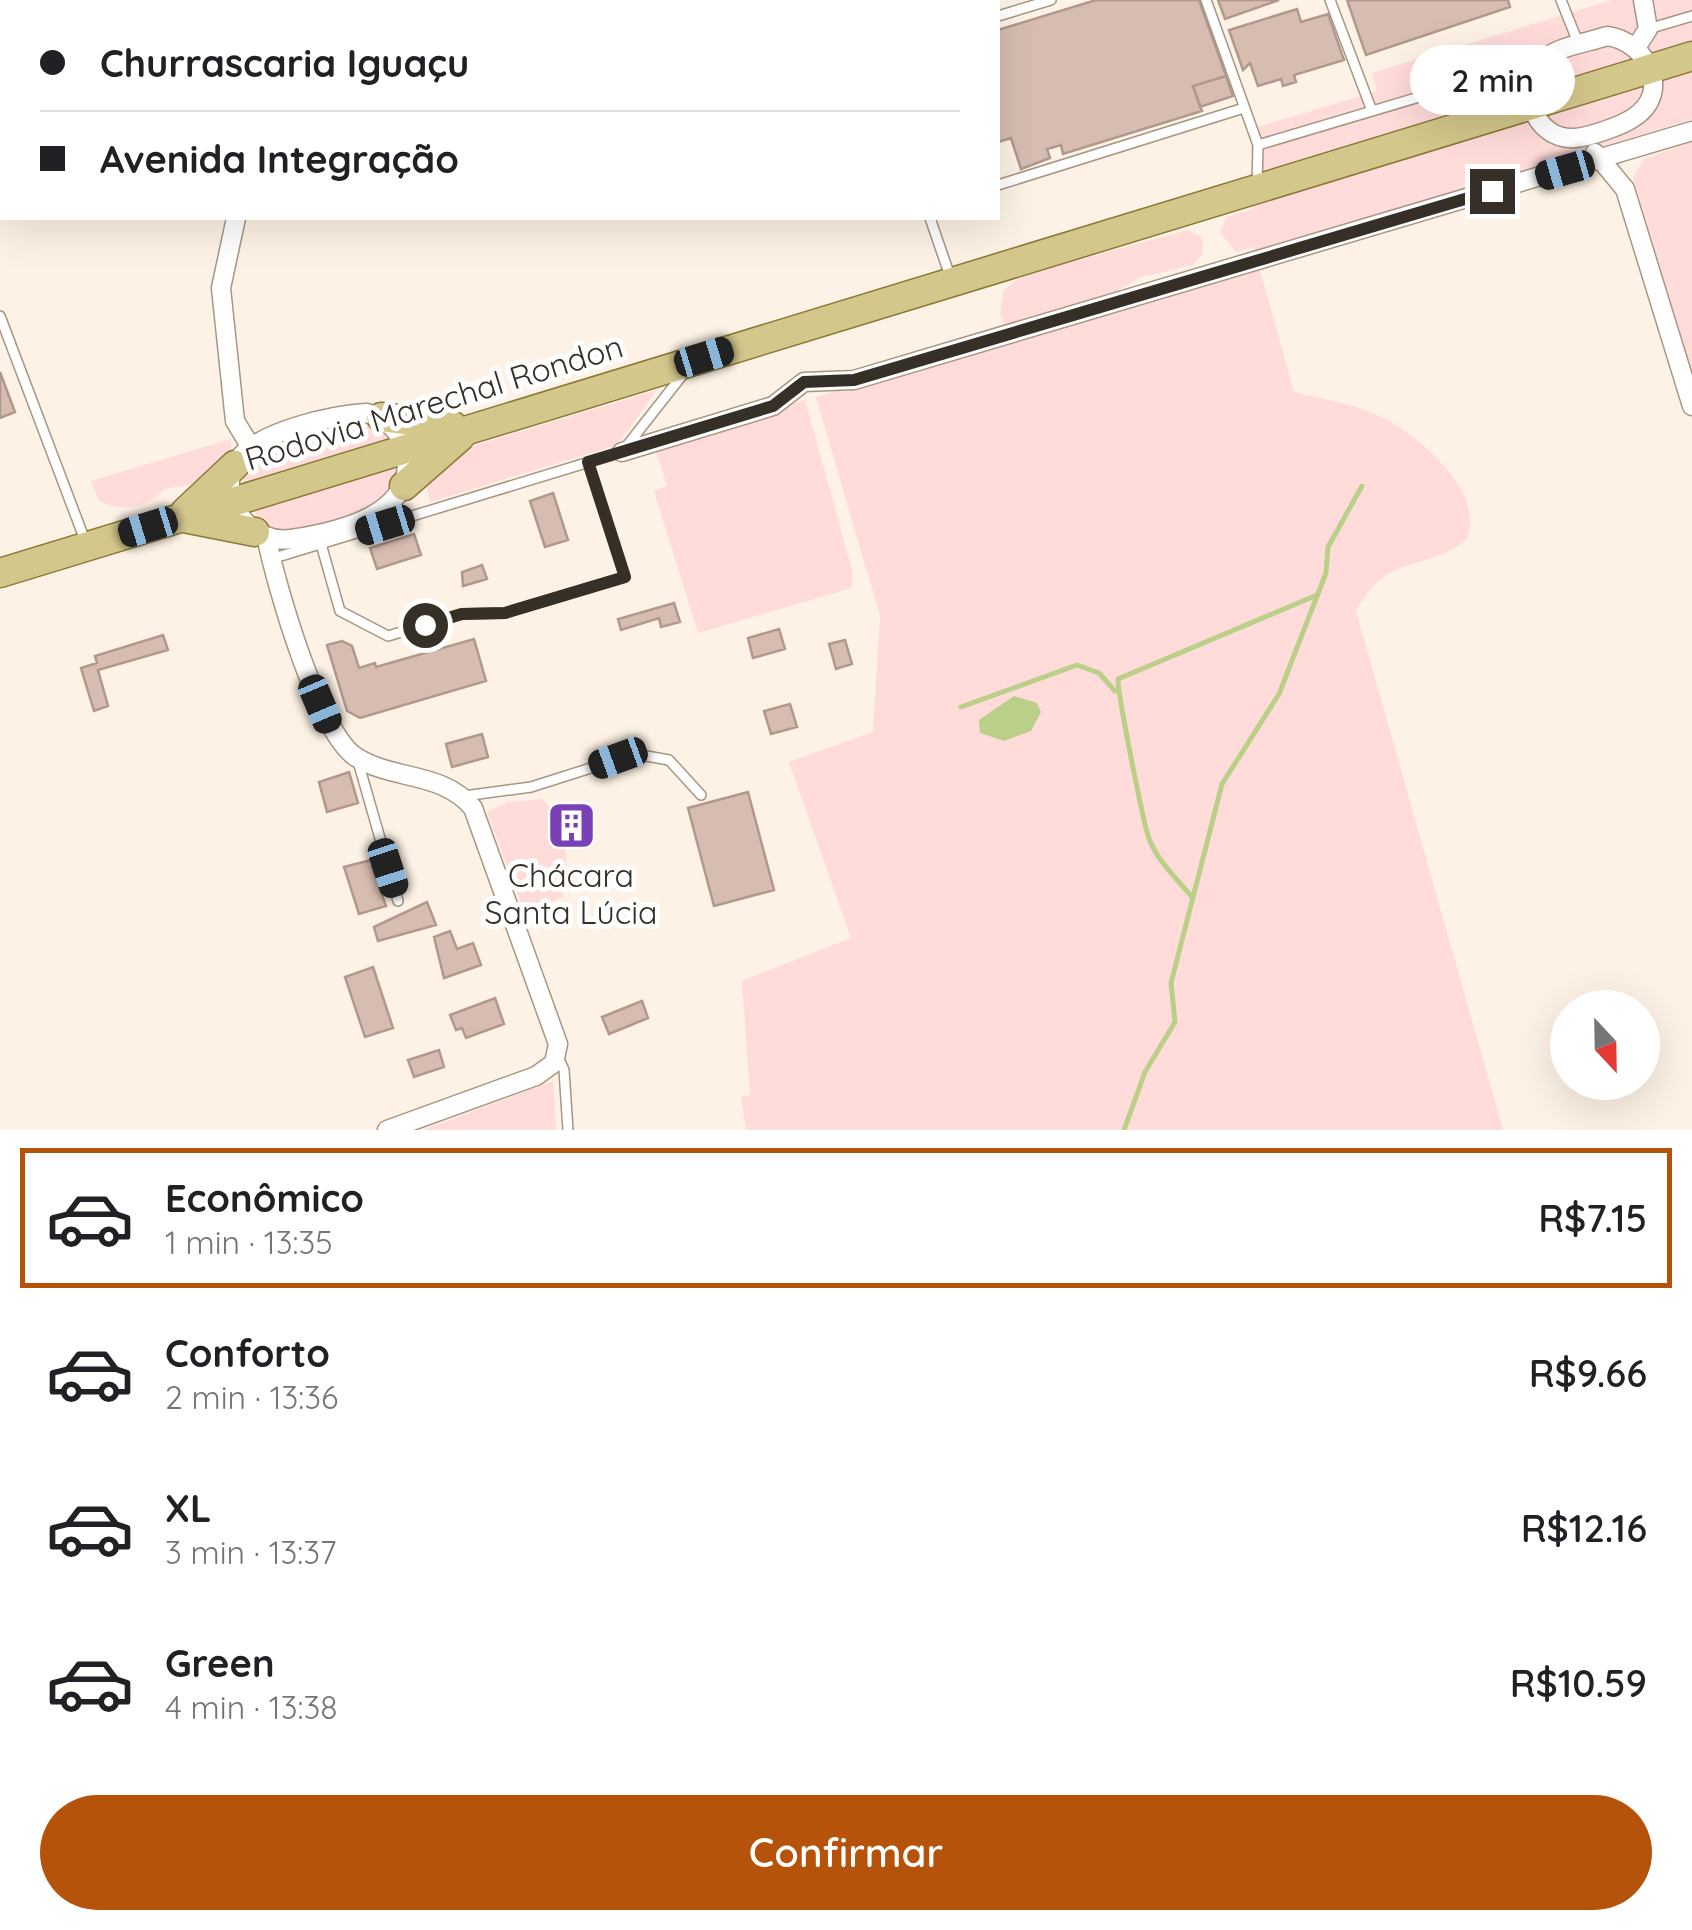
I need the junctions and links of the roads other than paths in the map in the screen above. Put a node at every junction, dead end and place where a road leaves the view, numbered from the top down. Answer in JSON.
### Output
{"nodes":[{"id":1,"x":1051,"y":0,"type":"edge"},
{"id":2,"x":1206,"y":0,"type":"edge"},
{"id":3,"x":1330,"y":0,"type":"edge"},
{"id":4,"x":1561,"y":0,"type":"edge"},
{"id":5,"x":1642,"y":0,"type":"edge"},
{"id":6,"x":1000,"y":15,"type":"edge"},
{"id":7,"x":1692,"y":16,"type":"edge"},
{"id":8,"x":1648,"y":29,"type":"junction"},
{"id":9,"x":1579,"y":45,"type":"junction"},
{"id":10,"x":1692,"y":56,"type":"edge"},
{"id":11,"x":1644,"y":57,"type":"junction"},
{"id":12,"x":1542,"y":60,"type":"junction"},
{"id":13,"x":1530,"y":105,"type":"junction"},
{"id":14,"x":1244,"y":108,"type":"junction"},
{"id":15,"x":1372,"y":111,"type":"junction"},
{"id":16,"x":1632,"y":119,"type":"junction"},
{"id":17,"x":1692,"y":131,"type":"edge"},
{"id":18,"x":1573,"y":138,"type":"junction"},
{"id":19,"x":1258,"y":146,"type":"junction"},
{"id":20,"x":1626,"y":152,"type":"junction"},
{"id":21,"x":1602,"y":159,"type":"junction"},
{"id":22,"x":1000,"y":184,"type":"edge"},
{"id":23,"x":1624,"y":188,"type":"junction"},
{"id":24,"x":1257,"y":189,"type":"junction"},
{"id":25,"x":236,"y":220,"type":"edge"},
{"id":26,"x":931,"y":220,"type":"edge"},
{"id":27,"x":952,"y":282,"type":"junction"},
{"id":28,"x":0,"y":316,"type":"edge"},
{"id":29,"x":704,"y":357,"type":"junction"},
{"id":30,"x":1692,"y":406,"type":"edge"},
{"id":31,"x":381,"y":417,"type":"junction"},
{"id":32,"x":474,"y":427,"type":"junction"},
{"id":33,"x":405,"y":448,"type":"junction"},
{"id":34,"x":622,"y":452,"type":"junction"},
{"id":35,"x":243,"y":457,"type":"junction"},
{"id":36,"x":588,"y":462,"type":"junction"},
{"id":37,"x":408,"y":499,"type":"junction"},
{"id":38,"x":234,"y":501,"type":"junction"},
{"id":39,"x":178,"y":518,"type":"junction"},
{"id":40,"x":264,"y":544,"type":"junction"},
{"id":41,"x":320,"y":544,"type":"junction"},
{"id":42,"x":87,"y":546,"type":"junction"},
{"id":43,"x":0,"y":572,"type":"edge"},
{"id":44,"x":357,"y":758,"type":"junction"},
{"id":45,"x":701,"y":795,"type":"dead end"},
{"id":46,"x":464,"y":796,"type":"junction"},
{"id":47,"x":398,"y":901,"type":"dead end"},
{"id":48,"x":558,"y":1056,"type":"junction"},
{"id":49,"x":387,"y":1130,"type":"edge"},
{"id":50,"x":568,"y":1130,"type":"edge"}],
"edges":[{"from":1,"to":6,"type":"lane"},
{"from":2,"to":14,"type":"lane"},
{"from":3,"to":15,"type":"lane"},
{"from":4,"to":9,"type":"lane"},
{"from":5,"to":8,"type":"street"},
{"from":7,"to":8,"type":"lane"},
{"from":8,"to":11,"type":"street"},
{"from":9,"to":11,"type":"street"},
{"from":9,"to":12,"type":"street"},
{"from":10,"to":11,"type":"main road","name":"Rodovia Marechal Rondon"},
{"from":11,"to":13,"type":"main road","name":"Rodovia Marechal Rondon"},
{"from":11,"to":16,"type":"street"},
{"from":12,"to":13,"type":"street"},
{"from":12,"to":15,"type":"lane"},
{"from":13,"to":18,"type":"street"},
{"from":13,"to":24,"type":"main road","name":"Rodovia Marechal Rondon"},
{"from":14,"to":19,"type":"lane"},
{"from":14,"to":22,"type":"lane"},
{"from":15,"to":19,"type":"lane"},
{"from":16,"to":18,"type":"street"},
{"from":16,"to":20,"type":"street"},
{"from":17,"to":20,"type":"street"},
{"from":18,"to":21,"type":"street"},
{"from":19,"to":24,"type":"lane"},
{"from":20,"to":21,"type":"street"},
{"from":20,"to":23,"type":"street"},
{"from":21,"to":23,"type":"street"},
{"from":21,"to":34,"type":"street"},
{"from":23,"to":30,"type":"street"},
{"from":24,"to":27,"type":"main road","name":"Rodovia Marechal Rondon"},
{"from":25,"to":35,"type":"street"},
{"from":26,"to":27,"type":"lane"},
{"from":27,"to":29,"type":"main road","name":"Rodovia Marechal Rondon"},
{"from":28,"to":42,"type":"lane"},
{"from":29,"to":32,"type":"main road","name":"Rodovia Marechal Rondon"},
{"from":29,"to":34,"type":"lane"},
{"from":31,"to":32,"type":"main road"},
{"from":31,"to":33,"type":"street"},
{"from":31,"to":35,"type":"street"},
{"from":32,"to":33,"type":"main road","name":"Rodovia Marechal Rondon"},
{"from":32,"to":37,"type":"main road"},
{"from":33,"to":37,"type":"street"},
{"from":33,"to":38,"type":"main road","name":"Rodovia Marechal Rondon"},
{"from":34,"to":36,"type":"lane"},
{"from":35,"to":38,"type":"street"},
{"from":35,"to":39,"type":"main road"},
{"from":36,"to":37,"type":"lane"},
{"from":36,"to":41,"type":"lane"},
{"from":37,"to":40,"type":"street"},
{"from":37,"to":41,"type":"lane"},
{"from":38,"to":39,"type":"main road","name":"Rodovia Marechal Rondon"},
{"from":38,"to":40,"type":"street"},
{"from":39,"to":40,"type":"main road"},
{"from":39,"to":42,"type":"main road","name":"Rodovia Marechal Rondon"},
{"from":40,"to":41,"type":"lane"},
{"from":40,"to":44,"type":"street"},
{"from":42,"to":43,"type":"main road","name":"Rodovia Marechal Rondon"},
{"from":44,"to":46,"type":"street"},
{"from":44,"to":47,"type":"lane"},
{"from":45,"to":46,"type":"lane"},
{"from":46,"to":48,"type":"street"},
{"from":48,"to":49,"type":"street"},
{"from":48,"to":50,"type":"lane"}]}
